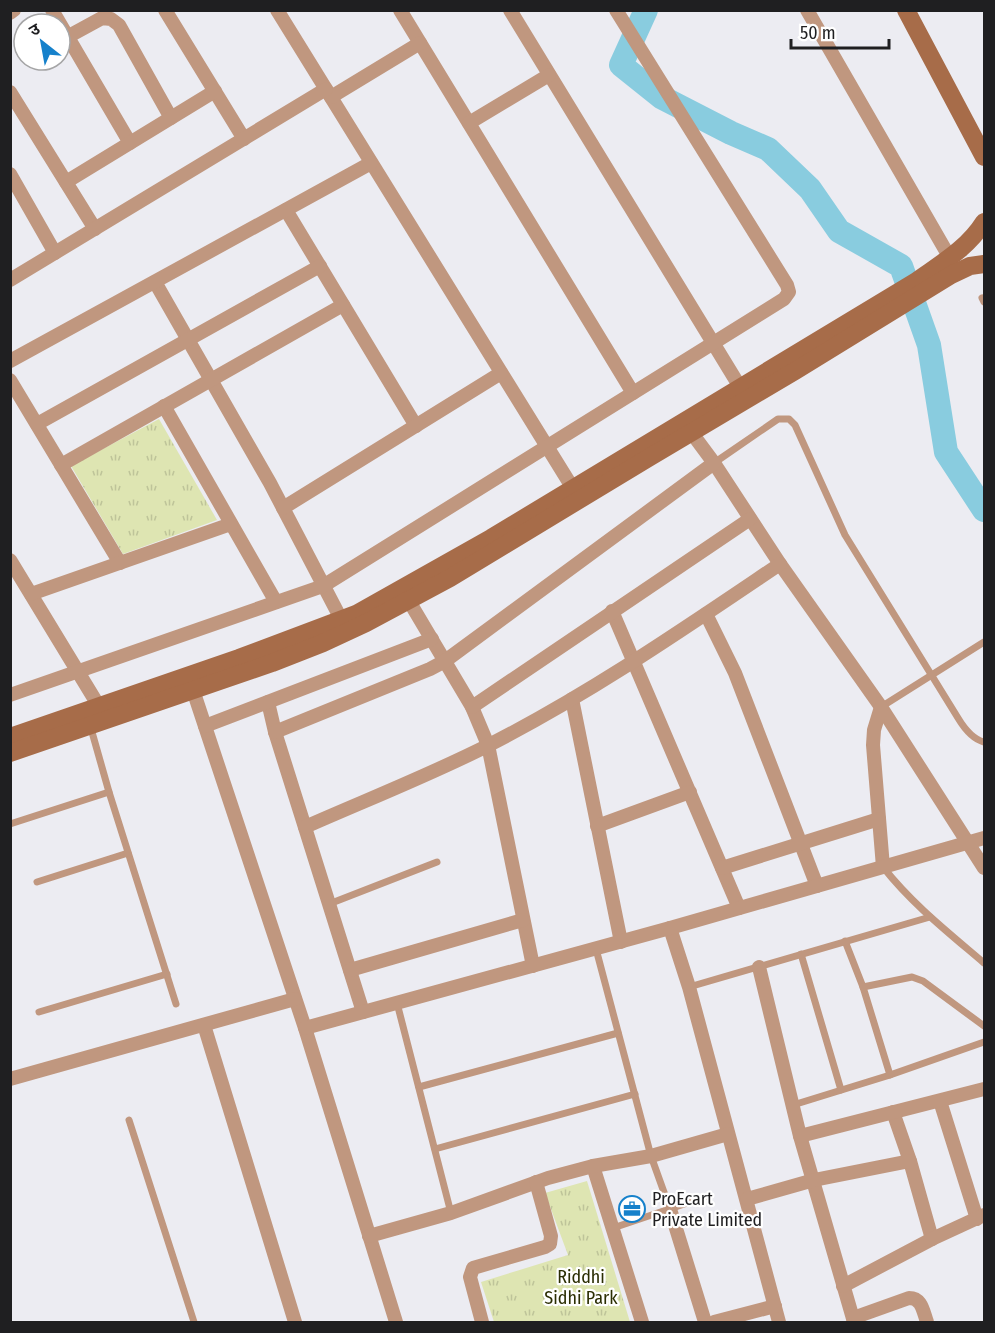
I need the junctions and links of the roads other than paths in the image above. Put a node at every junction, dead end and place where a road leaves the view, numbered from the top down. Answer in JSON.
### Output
{"nodes":[{"id":1,"x":165,"y":10,"type":"edge"},
{"id":2,"x":277,"y":10,"type":"edge"},
{"id":3,"x":400,"y":10,"type":"edge"},
{"id":4,"x":510,"y":10,"type":"edge"},
{"id":5,"x":616,"y":10,"type":"edge"},
{"id":6,"x":807,"y":10,"type":"edge"},
{"id":7,"x":906,"y":10,"type":"edge"},
{"id":8,"x":72,"y":34,"type":"edge"},
{"id":9,"x":72,"y":41,"type":"edge"},
{"id":10,"x":420,"y":43,"type":"junction"},
{"id":11,"x":549,"y":75,"type":"junction"},
{"id":12,"x":949,"y":88,"type":"junction"},
{"id":13,"x":215,"y":91,"type":"junction"},
{"id":14,"x":10,"y":92,"type":"edge"},
{"id":15,"x":328,"y":93,"type":"junction"},
{"id":16,"x":171,"y":118,"type":"junction"},
{"id":17,"x":469,"y":123,"type":"junction"},
{"id":18,"x":984,"y":137,"type":"edge"},
{"id":19,"x":244,"y":139,"type":"junction"},
{"id":20,"x":130,"y":143,"type":"junction"},
{"id":21,"x":984,"y":156,"type":"edge"},
{"id":22,"x":371,"y":163,"type":"junction"},
{"id":23,"x":10,"y":174,"type":"edge"},
{"id":24,"x":66,"y":182,"type":"junction"},
{"id":25,"x":286,"y":210,"type":"junction"},
{"id":26,"x":984,"y":222,"type":"edge"},
{"id":27,"x":95,"y":229,"type":"junction"},
{"id":28,"x":55,"y":253,"type":"junction"},
{"id":29,"x":950,"y":258,"type":"junction"},
{"id":30,"x":984,"y":264,"type":"edge"},
{"id":31,"x":320,"y":266,"type":"junction"},
{"id":32,"x":11,"y":278,"type":"edge"},
{"id":33,"x":155,"y":282,"type":"junction"},
{"id":34,"x":919,"y":287,"type":"junction"},
{"id":35,"x":343,"y":305,"type":"junction"},
{"id":36,"x":188,"y":340,"type":"junction"},
{"id":37,"x":714,"y":343,"type":"junction"},
{"id":38,"x":10,"y":361,"type":"edge"},
{"id":39,"x":792,"y":364,"type":"junction"},
{"id":40,"x":501,"y":373,"type":"junction"},
{"id":41,"x":10,"y":380,"type":"edge"},
{"id":42,"x":211,"y":380,"type":"junction"},
{"id":43,"x":740,"y":387,"type":"junction"},
{"id":44,"x":633,"y":393,"type":"junction"},
{"id":45,"x":164,"y":406,"type":"junction"},
{"id":46,"x":37,"y":424,"type":"junction"},
{"id":47,"x":416,"y":426,"type":"junction"},
{"id":48,"x":691,"y":432,"type":"junction"},
{"id":49,"x":547,"y":446,"type":"junction"},
{"id":50,"x":714,"y":463,"type":"junction"},
{"id":51,"x":61,"y":465,"type":"junction"},
{"id":52,"x":576,"y":494,"type":"junction"},
{"id":53,"x":283,"y":508,"type":"junction"},
{"id":54,"x":750,"y":519,"type":"junction"},
{"id":55,"x":231,"y":524,"type":"junction"},
{"id":56,"x":10,"y":560,"type":"edge"},
{"id":57,"x":120,"y":563,"type":"junction"},
{"id":58,"x":780,"y":564,"type":"junction"},
{"id":59,"x":323,"y":586,"type":"junction"},
{"id":60,"x":31,"y":594,"type":"junction"},
{"id":61,"x":409,"y":601,"type":"junction"},
{"id":62,"x":276,"y":602,"type":"junction"},
{"id":63,"x":612,"y":611,"type":"junction"},
{"id":64,"x":706,"y":614,"type":"junction"},
{"id":65,"x":341,"y":620,"type":"junction"},
{"id":66,"x":432,"y":639,"type":"junction"},
{"id":67,"x":984,"y":642,"type":"edge"},
{"id":68,"x":445,"y":661,"type":"junction"},
{"id":69,"x":635,"y":661,"type":"junction"},
{"id":70,"x":374,"y":663,"type":"junction"},
{"id":71,"x":78,"y":671,"type":"junction"},
{"id":72,"x":930,"y":675,"type":"junction"},
{"id":73,"x":384,"y":688,"type":"junction"},
{"id":74,"x":193,"y":690,"type":"junction"},
{"id":75,"x":10,"y":695,"type":"edge"},
{"id":76,"x":572,"y":699,"type":"junction"},
{"id":77,"x":268,"y":702,"type":"junction"},
{"id":78,"x":472,"y":707,"type":"junction"},
{"id":79,"x":881,"y":707,"type":"junction"},
{"id":80,"x":96,"y":716,"type":"junction"},
{"id":81,"x":205,"y":726,"type":"junction"},
{"id":82,"x":275,"y":732,"type":"junction"},
{"id":83,"x":10,"y":737,"type":"edge"},
{"id":84,"x":984,"y":742,"type":"edge"},
{"id":85,"x":488,"y":745,"type":"junction"},
{"id":86,"x":10,"y":753,"type":"edge"},
{"id":87,"x":109,"y":792,"type":"junction"},
{"id":88,"x":690,"y":792,"type":"junction"},
{"id":89,"x":879,"y":819,"type":"junction"},
{"id":90,"x":10,"y":824,"type":"edge"},
{"id":91,"x":597,"y":825,"type":"junction"},
{"id":92,"x":305,"y":826,"type":"junction"},
{"id":93,"x":984,"y":838,"type":"edge"},
{"id":94,"x":800,"y":843,"type":"junction"},
{"id":95,"x":969,"y":843,"type":"junction"},
{"id":96,"x":128,"y":853,"type":"junction"},
{"id":97,"x":437,"y":862,"type":"dead end"},
{"id":98,"x":883,"y":867,"type":"junction"},
{"id":99,"x":722,"y":868,"type":"junction"},
{"id":100,"x":984,"y":868,"type":"edge"},
{"id":101,"x":37,"y":882,"type":"dead end"},
{"id":102,"x":817,"y":886,"type":"junction"},
{"id":103,"x":329,"y":904,"type":"junction"},
{"id":104,"x":739,"y":908,"type":"junction"},
{"id":105,"x":930,"y":917,"type":"junction"},
{"id":106,"x":523,"y":920,"type":"junction"},
{"id":107,"x":670,"y":928,"type":"junction"},
{"id":108,"x":844,"y":941,"type":"junction"},
{"id":109,"x":621,"y":942,"type":"junction"},
{"id":110,"x":596,"y":949,"type":"junction"},
{"id":111,"x":801,"y":954,"type":"junction"},
{"id":112,"x":984,"y":963,"type":"edge"},
{"id":113,"x":533,"y":966,"type":"junction"},
{"id":114,"x":759,"y":967,"type":"junction"},
{"id":115,"x":350,"y":970,"type":"junction"},
{"id":116,"x":167,"y":974,"type":"junction"},
{"id":117,"x":689,"y":987,"type":"junction"},
{"id":118,"x":863,"y":987,"type":"junction"},
{"id":119,"x":295,"y":999,"type":"junction"},
{"id":120,"x":397,"y":1003,"type":"junction"},
{"id":121,"x":176,"y":1004,"type":"dead end"},
{"id":122,"x":39,"y":1012,"type":"dead end"},
{"id":123,"x":363,"y":1012,"type":"junction"},
{"id":124,"x":204,"y":1025,"type":"junction"},
{"id":125,"x":984,"y":1026,"type":"edge"},
{"id":126,"x":305,"y":1028,"type":"junction"},
{"id":127,"x":618,"y":1033,"type":"junction"},
{"id":128,"x":984,"y":1042,"type":"edge"},
{"id":129,"x":891,"y":1075,"type":"junction"},
{"id":130,"x":10,"y":1079,"type":"edge"},
{"id":131,"x":418,"y":1086,"type":"junction"},
{"id":132,"x":984,"y":1089,"type":"edge"},
{"id":133,"x":841,"y":1090,"type":"junction"},
{"id":134,"x":635,"y":1094,"type":"junction"},
{"id":135,"x":940,"y":1101,"type":"junction"},
{"id":136,"x":793,"y":1105,"type":"junction"},
{"id":137,"x":893,"y":1112,"type":"junction"},
{"id":138,"x":129,"y":1120,"type":"dead end"},
{"id":139,"x":728,"y":1134,"type":"junction"},
{"id":140,"x":800,"y":1136,"type":"junction"},
{"id":141,"x":435,"y":1149,"type":"junction"},
{"id":142,"x":651,"y":1156,"type":"junction"},
{"id":143,"x":910,"y":1161,"type":"junction"},
{"id":144,"x":593,"y":1166,"type":"junction"},
{"id":145,"x":814,"y":1180,"type":"junction"},
{"id":146,"x":536,"y":1182,"type":"junction"},
{"id":147,"x":708,"y":1196,"type":"dead end"},
{"id":148,"x":747,"y":1199,"type":"junction"},
{"id":149,"x":670,"y":1209,"type":"junction"},
{"id":150,"x":451,"y":1213,"type":"junction"},
{"id":151,"x":981,"y":1217,"type":"edge"},
{"id":152,"x":613,"y":1228,"type":"junction"},
{"id":153,"x":369,"y":1236,"type":"junction"},
{"id":154,"x":932,"y":1239,"type":"junction"},
{"id":155,"x":843,"y":1286,"type":"junction"},
{"id":156,"x":775,"y":1306,"type":"junction"},
{"id":157,"x":854,"y":1321,"type":"edge"},
{"id":158,"x":194,"y":1323,"type":"edge"},
{"id":159,"x":295,"y":1323,"type":"edge"},
{"id":160,"x":396,"y":1323,"type":"edge"},
{"id":161,"x":482,"y":1323,"type":"edge"},
{"id":162,"x":642,"y":1323,"type":"edge"},
{"id":163,"x":705,"y":1323,"type":"edge"},
{"id":164,"x":714,"y":1323,"type":"edge"},
{"id":165,"x":780,"y":1323,"type":"edge"},
{"id":166,"x":927,"y":1323,"type":"edge"}],
"edges":[{"from":1,"to":13,"type":"street"},
{"from":2,"to":15,"type":"street"},
{"from":3,"to":10,"type":"street"},
{"from":4,"to":11,"type":"street"},
{"from":5,"to":37,"type":"street"},
{"from":6,"to":29,"type":"street"},
{"from":7,"to":12,"type":"street"},
{"from":8,"to":16,"type":"street"},
{"from":9,"to":20,"type":"street"},
{"from":10,"to":15,"type":"street"},
{"from":10,"to":17,"type":"street"},
{"from":11,"to":17,"type":"street"},
{"from":11,"to":37,"type":"street"},
{"from":12,"to":18,"type":"street"},
{"from":12,"to":21,"type":"street"},
{"from":13,"to":16,"type":"street"},
{"from":13,"to":19,"type":"street"},
{"from":14,"to":24,"type":"street"},
{"from":15,"to":19,"type":"street"},
{"from":15,"to":22,"type":"street"},
{"from":16,"to":20,"type":"street"},
{"from":17,"to":44,"type":"street"},
{"from":19,"to":27,"type":"street"},
{"from":20,"to":24,"type":"street"},
{"from":22,"to":25,"type":"street"},
{"from":22,"to":40,"type":"street"},
{"from":23,"to":28,"type":"street"},
{"from":24,"to":27,"type":"street"},
{"from":25,"to":31,"type":"street"},
{"from":25,"to":33,"type":"street"},
{"from":26,"to":29,"type":"street"},
{"from":27,"to":28,"type":"street"},
{"from":28,"to":32,"type":"street"},
{"from":29,"to":34,"type":"street"},
{"from":30,"to":34,"type":"street"},
{"from":31,"to":35,"type":"street"},
{"from":31,"to":36,"type":"street"},
{"from":33,"to":36,"type":"street"},
{"from":33,"to":38,"type":"street"},
{"from":34,"to":39,"type":"street"},
{"from":35,"to":42,"type":"street"},
{"from":35,"to":47,"type":"street"},
{"from":36,"to":42,"type":"street"},
{"from":36,"to":46,"type":"street"},
{"from":37,"to":43,"type":"street"},
{"from":37,"to":44,"type":"street"},
{"from":39,"to":43,"type":"street"},
{"from":39,"to":48,"type":"street"},
{"from":40,"to":47,"type":"street"},
{"from":40,"to":49,"type":"street"},
{"from":41,"to":46,"type":"street"},
{"from":42,"to":45,"type":"street"},
{"from":42,"to":53,"type":"street"},
{"from":43,"to":52,"type":"street"},
{"from":44,"to":49,"type":"street"},
{"from":45,"to":51,"type":"street"},
{"from":45,"to":55,"type":"street"},
{"from":46,"to":51,"type":"street"},
{"from":47,"to":53,"type":"street"},
{"from":48,"to":50,"type":"street"},
{"from":48,"to":52,"type":"street"},
{"from":49,"to":52,"type":"street"},
{"from":49,"to":59,"type":"street"},
{"from":50,"to":54,"type":"street"},
{"from":50,"to":68,"type":"street"},
{"from":50,"to":72,"type":"lane"},
{"from":51,"to":57,"type":"street"},
{"from":52,"to":61,"type":"street"},
{"from":52,"to":65,"type":"street"},
{"from":53,"to":59,"type":"street"},
{"from":54,"to":58,"type":"street"},
{"from":54,"to":63,"type":"street"},
{"from":55,"to":57,"type":"street"},
{"from":55,"to":62,"type":"street"},
{"from":56,"to":60,"type":"street"},
{"from":57,"to":60,"type":"street"},
{"from":58,"to":64,"type":"street"},
{"from":58,"to":79,"type":"street"},
{"from":59,"to":62,"type":"street"},
{"from":59,"to":65,"type":"street"},
{"from":60,"to":71,"type":"street"},
{"from":61,"to":66,"type":"street"},
{"from":61,"to":74,"type":"street"},
{"from":62,"to":71,"type":"street"},
{"from":63,"to":69,"type":"street"},
{"from":63,"to":78,"type":"street"},
{"from":64,"to":69,"type":"street"},
{"from":64,"to":94,"type":"street"},
{"from":65,"to":80,"type":"street"},
{"from":66,"to":68,"type":"street"},
{"from":66,"to":70,"type":"street"},
{"from":67,"to":72,"type":"lane"},
{"from":68,"to":73,"type":"street"},
{"from":68,"to":78,"type":"street"},
{"from":69,"to":76,"type":"street"},
{"from":69,"to":88,"type":"street"},
{"from":70,"to":73,"type":"street"},
{"from":70,"to":77,"type":"street"},
{"from":71,"to":75,"type":"street"},
{"from":71,"to":80,"type":"street"},
{"from":72,"to":79,"type":"lane"},
{"from":72,"to":84,"type":"lane"},
{"from":73,"to":82,"type":"street"},
{"from":74,"to":80,"type":"street"},
{"from":74,"to":81,"type":"street"},
{"from":76,"to":85,"type":"street"},
{"from":76,"to":91,"type":"street"},
{"from":77,"to":81,"type":"street"},
{"from":77,"to":82,"type":"street"},
{"from":78,"to":85,"type":"street"},
{"from":79,"to":89,"type":"street"},
{"from":79,"to":95,"type":"street"},
{"from":80,"to":83,"type":"street"},
{"from":80,"to":86,"type":"street"},
{"from":80,"to":87,"type":"lane"},
{"from":81,"to":119,"type":"street"},
{"from":82,"to":92,"type":"street"},
{"from":85,"to":92,"type":"street"},
{"from":85,"to":106,"type":"street"},
{"from":87,"to":90,"type":"lane"},
{"from":87,"to":96,"type":"lane"},
{"from":88,"to":91,"type":"street"},
{"from":88,"to":99,"type":"street"},
{"from":89,"to":94,"type":"street"},
{"from":89,"to":98,"type":"street"},
{"from":91,"to":109,"type":"street"},
{"from":92,"to":103,"type":"street"},
{"from":93,"to":95,"type":"street"},
{"from":94,"to":99,"type":"street"},
{"from":94,"to":102,"type":"street"},
{"from":95,"to":98,"type":"street"},
{"from":95,"to":100,"type":"street"},
{"from":96,"to":101,"type":"lane"},
{"from":96,"to":116,"type":"lane"},
{"from":97,"to":103,"type":"lane"},
{"from":98,"to":102,"type":"street"},
{"from":98,"to":105,"type":"lane"},
{"from":99,"to":104,"type":"street"},
{"from":102,"to":104,"type":"street"},
{"from":103,"to":115,"type":"street"},
{"from":104,"to":107,"type":"street"},
{"from":105,"to":108,"type":"lane"},
{"from":105,"to":112,"type":"lane"},
{"from":106,"to":113,"type":"street"},
{"from":106,"to":115,"type":"street"},
{"from":107,"to":109,"type":"street"},
{"from":107,"to":117,"type":"street"},
{"from":108,"to":111,"type":"lane"},
{"from":108,"to":118,"type":"lane"},
{"from":109,"to":110,"type":"street"},
{"from":110,"to":113,"type":"street"},
{"from":110,"to":127,"type":"lane"},
{"from":111,"to":114,"type":"lane"},
{"from":111,"to":133,"type":"lane"},
{"from":113,"to":120,"type":"street"},
{"from":114,"to":117,"type":"lane"},
{"from":114,"to":136,"type":"street"},
{"from":115,"to":123,"type":"street"},
{"from":116,"to":121,"type":"lane"},
{"from":116,"to":122,"type":"lane"},
{"from":117,"to":139,"type":"street"},
{"from":118,"to":125,"type":"lane"},
{"from":118,"to":129,"type":"lane"},
{"from":119,"to":124,"type":"street"},
{"from":119,"to":126,"type":"street"},
{"from":120,"to":123,"type":"street"},
{"from":120,"to":131,"type":"lane"},
{"from":123,"to":126,"type":"street"},
{"from":124,"to":130,"type":"street"},
{"from":124,"to":159,"type":"street"},
{"from":126,"to":153,"type":"street"},
{"from":127,"to":131,"type":"lane"},
{"from":127,"to":134,"type":"lane"},
{"from":128,"to":129,"type":"lane"},
{"from":129,"to":133,"type":"lane"},
{"from":131,"to":141,"type":"lane"},
{"from":132,"to":135,"type":"street"},
{"from":133,"to":136,"type":"lane"},
{"from":134,"to":141,"type":"lane"},
{"from":134,"to":142,"type":"lane"},
{"from":135,"to":137,"type":"street"},
{"from":135,"to":151,"type":"street"},
{"from":136,"to":140,"type":"street"},
{"from":137,"to":140,"type":"street"},
{"from":137,"to":143,"type":"street"},
{"from":138,"to":158,"type":"lane"},
{"from":139,"to":142,"type":"street"},
{"from":139,"to":148,"type":"street"},
{"from":140,"to":145,"type":"street"},
{"from":141,"to":150,"type":"lane"},
{"from":142,"to":144,"type":"street"},
{"from":142,"to":149,"type":"lane"},
{"from":143,"to":145,"type":"street"},
{"from":143,"to":154,"type":"street"},
{"from":144,"to":146,"type":"street"},
{"from":144,"to":152,"type":"street"},
{"from":145,"to":148,"type":"street"},
{"from":145,"to":155,"type":"street"},
{"from":146,"to":150,"type":"street"},
{"from":146,"to":161,"type":"street"},
{"from":147,"to":149,"type":"lane"},
{"from":148,"to":156,"type":"street"},
{"from":149,"to":152,"type":"lane"},
{"from":149,"to":163,"type":"street"},
{"from":150,"to":153,"type":"street"},
{"from":151,"to":154,"type":"street"},
{"from":152,"to":162,"type":"street"},
{"from":153,"to":160,"type":"street"},
{"from":154,"to":155,"type":"street"},
{"from":155,"to":157,"type":"street"},
{"from":156,"to":164,"type":"street"},
{"from":156,"to":165,"type":"street"},
{"from":157,"to":166,"type":"street"}]}
